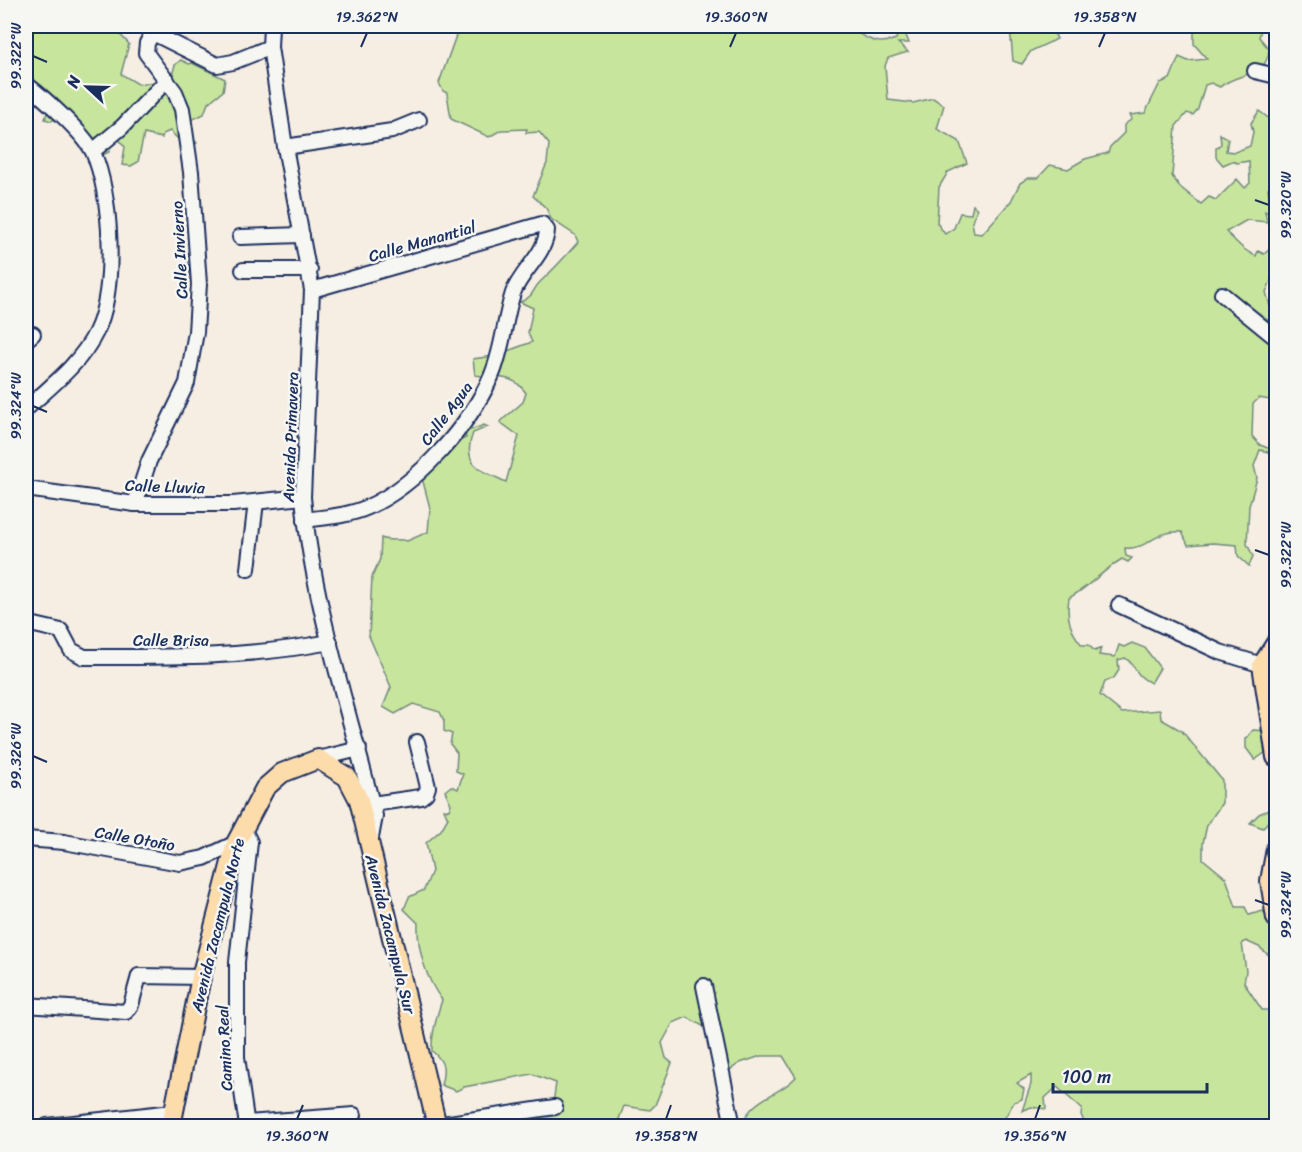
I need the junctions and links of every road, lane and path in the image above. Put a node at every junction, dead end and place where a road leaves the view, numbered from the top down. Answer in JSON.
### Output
{"nodes":[{"id":1,"x":271,"y":26,"type":"edge"},
{"id":2,"x":148,"y":29,"type":"edge"},
{"id":3,"x":270,"y":47,"type":"junction"},
{"id":4,"x":1256,"y":71,"type":"dead end"},
{"id":5,"x":1276,"y":76,"type":"edge"},
{"id":6,"x":167,"y":80,"type":"junction"},
{"id":7,"x":26,"y":84,"type":"edge"},
{"id":8,"x":419,"y":120,"type":"dead end"},
{"id":9,"x":285,"y":147,"type":"junction"},
{"id":10,"x":93,"y":151,"type":"junction"},
{"id":11,"x":542,"y":225,"type":"joint"},
{"id":12,"x":302,"y":235,"type":"junction"},
{"id":13,"x":240,"y":237,"type":"dead end"},
{"id":14,"x":243,"y":270,"type":"dead end"},
{"id":15,"x":310,"y":270,"type":"junction"},
{"id":16,"x":312,"y":290,"type":"junction"},
{"id":17,"x":1222,"y":294,"type":"dead end"},
{"id":18,"x":1276,"y":338,"type":"edge"},
{"id":19,"x":26,"y":409,"type":"edge"},
{"id":20,"x":26,"y":489,"type":"edge"},
{"id":21,"x":303,"y":496,"type":"junction"},
{"id":22,"x":256,"y":502,"type":"junction"},
{"id":23,"x":135,"y":504,"type":"junction"},
{"id":24,"x":305,"y":520,"type":"junction"},
{"id":25,"x":248,"y":569,"type":"dead end"},
{"id":26,"x":1119,"y":604,"type":"dead end"},
{"id":27,"x":26,"y":623,"type":"edge"},
{"id":28,"x":330,"y":642,"type":"junction"},
{"id":29,"x":1276,"y":643,"type":"edge"},
{"id":30,"x":1262,"y":665,"type":"junction"},
{"id":31,"x":417,"y":742,"type":"dead end"},
{"id":32,"x":359,"y":748,"type":"junction"},
{"id":33,"x":1276,"y":757,"type":"edge"},
{"id":34,"x":318,"y":759,"type":"junction"},
{"id":35,"x":372,"y":804,"type":"junction"},
{"id":36,"x":239,"y":835,"type":"junction"},
{"id":37,"x":26,"y":839,"type":"edge"},
{"id":38,"x":370,"y":845,"type":"junction"},
{"id":39,"x":1276,"y":849,"type":"edge"},
{"id":40,"x":1276,"y":918,"type":"edge"},
{"id":41,"x":201,"y":977,"type":"junction"},
{"id":42,"x":704,"y":986,"type":"dead end"},
{"id":43,"x":26,"y":1005,"type":"edge"},
{"id":44,"x":555,"y":1107,"type":"dead end"},
{"id":45,"x":354,"y":1115,"type":"dead end"},
{"id":46,"x":172,"y":1119,"type":"edge"},
{"id":47,"x":247,"y":1125,"type":"edge"},
{"id":48,"x":47,"y":1126,"type":"edge"},
{"id":49,"x":437,"y":1126,"type":"edge"},
{"id":50,"x":733,"y":1126,"type":"edge"}],
"edges":[{"from":1,"to":3,"type":"street","name":"Avenida Primavera"},
{"from":2,"to":3,"type":"street"},
{"from":2,"to":6,"type":"street","name":"Calle Invierno"},
{"from":3,"to":9,"type":"street","name":"Avenida Primavera"},
{"from":4,"to":5,"type":"street"},
{"from":6,"to":10,"type":"street"},
{"from":6,"to":23,"type":"street","name":"Calle Invierno"},
{"from":7,"to":10,"type":"street"},
{"from":8,"to":9,"type":"street"},
{"from":9,"to":12,"type":"street","name":"Avenida Primavera"},
{"from":10,"to":19,"type":"street"},
{"from":11,"to":16,"type":"street","name":"Calle Manantial"},
{"from":11,"to":24,"type":"street","name":"Calle Agua"},
{"from":12,"to":13,"type":"street"},
{"from":12,"to":15,"type":"street","name":"Avenida Primavera"},
{"from":14,"to":15,"type":"street"},
{"from":15,"to":16,"type":"street","name":"Avenida Primavera"},
{"from":16,"to":21,"type":"street","name":"Avenida Primavera"},
{"from":17,"to":18,"type":"street"},
{"from":20,"to":23,"type":"street","name":"Calle Lluvia"},
{"from":21,"to":22,"type":"street","name":"Calle Lluvia"},
{"from":21,"to":24,"type":"street","name":"Avenida Primavera"},
{"from":22,"to":23,"type":"street","name":"Calle Lluvia"},
{"from":22,"to":25,"type":"street"},
{"from":24,"to":28,"type":"street","name":"Avenida Primavera"},
{"from":26,"to":30,"type":"street"},
{"from":27,"to":28,"type":"street","name":"Calle Brisa"},
{"from":28,"to":32,"type":"street","name":"Avenida Primavera"},
{"from":29,"to":30,"type":"main road"},
{"from":30,"to":33,"type":"main road"},
{"from":31,"to":35,"type":"street"},
{"from":32,"to":34,"type":"street"},
{"from":32,"to":35,"type":"street","name":"Avenida Primavera"},
{"from":34,"to":36,"type":"main road","name":"Avenida Zacampula Norte"},
{"from":34,"to":38,"type":"main road","name":"Avenida Zacampula Sur"},
{"from":35,"to":38,"type":"street","name":"Avenida Primavera"},
{"from":36,"to":37,"type":"street","name":"Calle Otoño"},
{"from":36,"to":41,"type":"main road","name":"Avenida Zacampula Norte"},
{"from":36,"to":47,"type":"street","name":"Camino Real"},
{"from":38,"to":49,"type":"main road","name":"Avenida Zacampula Sur"},
{"from":39,"to":40,"type":"main road"},
{"from":41,"to":43,"type":"street"},
{"from":41,"to":46,"type":"main road","name":"Avenida Zacampula Norte"},
{"from":42,"to":50,"type":"street"},
{"from":44,"to":49,"type":"street"},
{"from":45,"to":47,"type":"street"},
{"from":46,"to":48,"type":"street"}]}
